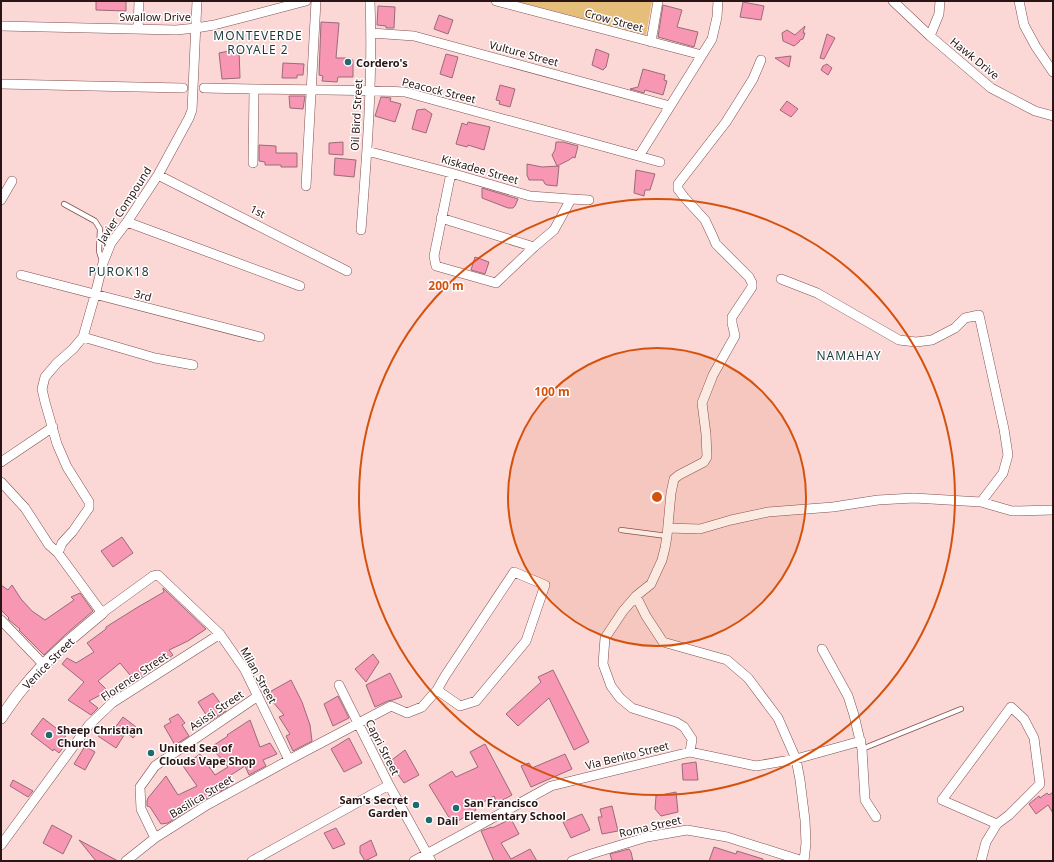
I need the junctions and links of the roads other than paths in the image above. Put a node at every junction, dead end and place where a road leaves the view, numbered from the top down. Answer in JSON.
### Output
{"nodes":[{"id":1,"x":139,"y":1,"type":"edge"},
{"id":2,"x":197,"y":1,"type":"edge"},
{"id":3,"x":306,"y":1,"type":"edge"},
{"id":4,"x":316,"y":1,"type":"edge"},
{"id":5,"x":370,"y":1,"type":"edge"},
{"id":6,"x":496,"y":1,"type":"edge"},
{"id":7,"x":658,"y":1,"type":"edge"},
{"id":8,"x":718,"y":1,"type":"edge"},
{"id":9,"x":893,"y":1,"type":"edge"},
{"id":10,"x":940,"y":1,"type":"edge"},
{"id":11,"x":1019,"y":1,"type":"edge"},
{"id":12,"x":1,"y":26,"type":"edge"},
{"id":13,"x":196,"y":28,"type":"junction"},
{"id":14,"x":138,"y":29,"type":"junction"},
{"id":15,"x":371,"y":33,"type":"junction"},
{"id":16,"x":930,"y":36,"type":"junction"},
{"id":17,"x":651,"y":42,"type":"junction"},
{"id":18,"x":702,"y":56,"type":"junction"},
{"id":19,"x":761,"y":60,"type":"dead end"},
{"id":20,"x":1053,"y":72,"type":"edge"},
{"id":21,"x":1,"y":84,"type":"edge"},
{"id":22,"x":184,"y":88,"type":"dead end"},
{"id":23,"x":204,"y":88,"type":"dead end"},
{"id":24,"x":254,"y":90,"type":"junction"},
{"id":25,"x":311,"y":90,"type":"junction"},
{"id":26,"x":370,"y":90,"type":"junction"},
{"id":27,"x":670,"y":106,"type":"junction"},
{"id":28,"x":1053,"y":116,"type":"edge"},
{"id":29,"x":367,"y":151,"type":"junction"},
{"id":30,"x":639,"y":156,"type":"junction"},
{"id":31,"x":660,"y":162,"type":"dead end"},
{"id":32,"x":253,"y":163,"type":"dead end"},
{"id":33,"x":451,"y":173,"type":"junction"},
{"id":34,"x":158,"y":174,"type":"junction"},
{"id":35,"x":12,"y":181,"type":"dead end"},
{"id":36,"x":306,"y":186,"type":"dead end"},
{"id":37,"x":571,"y":199,"type":"junction"},
{"id":38,"x":1,"y":200,"type":"edge"},
{"id":39,"x":589,"y":200,"type":"dead end"},
{"id":40,"x":64,"y":204,"type":"dead end"},
{"id":41,"x":441,"y":218,"type":"junction"},
{"id":42,"x":127,"y":222,"type":"junction"},
{"id":43,"x":360,"y":230,"type":"dead end"},
{"id":44,"x":534,"y":247,"type":"junction"},
{"id":45,"x":103,"y":263,"type":"junction"},
{"id":46,"x":347,"y":271,"type":"dead end"},
{"id":47,"x":21,"y":275,"type":"dead end"},
{"id":48,"x":781,"y":279,"type":"dead end"},
{"id":49,"x":300,"y":286,"type":"dead end"},
{"id":50,"x":95,"y":295,"type":"junction"},
{"id":51,"x":83,"y":337,"type":"junction"},
{"id":52,"x":260,"y":337,"type":"dead end"},
{"id":53,"x":194,"y":365,"type":"dead end"},
{"id":54,"x":53,"y":427,"type":"junction"},
{"id":55,"x":1,"y":462,"type":"edge"},
{"id":56,"x":1,"y":482,"type":"edge"},
{"id":57,"x":981,"y":502,"type":"junction"},
{"id":58,"x":1053,"y":510,"type":"edge"},
{"id":59,"x":621,"y":530,"type":"dead end"},
{"id":60,"x":668,"y":532,"type":"junction"},
{"id":61,"x":58,"y":552,"type":"junction"},
{"id":62,"x":636,"y":596,"type":"junction"},
{"id":63,"x":102,"y":613,"type":"junction"},
{"id":64,"x":1,"y":620,"type":"edge"},
{"id":65,"x":220,"y":634,"type":"junction"},
{"id":66,"x":822,"y":649,"type":"dead end"},
{"id":67,"x":44,"y":665,"type":"junction"},
{"id":68,"x":339,"y":685,"type":"dead end"},
{"id":69,"x":437,"y":690,"type":"junction"},
{"id":70,"x":258,"y":696,"type":"junction"},
{"id":71,"x":961,"y":709,"type":"dead end"},
{"id":72,"x":1,"y":718,"type":"edge"},
{"id":73,"x":358,"y":723,"type":"junction"},
{"id":74,"x":861,"y":745,"type":"junction"},
{"id":75,"x":690,"y":752,"type":"junction"},
{"id":76,"x":796,"y":759,"type":"junction"},
{"id":77,"x":289,"y":760,"type":"junction"},
{"id":78,"x":389,"y":785,"type":"junction"},
{"id":79,"x":876,"y":817,"type":"dead end"},
{"id":80,"x":996,"y":824,"type":"junction"},
{"id":81,"x":155,"y":838,"type":"junction"},
{"id":82,"x":1,"y":845,"type":"edge"},
{"id":83,"x":429,"y":858,"type":"edge"},
{"id":84,"x":126,"y":861,"type":"edge"},
{"id":85,"x":252,"y":861,"type":"edge"},
{"id":86,"x":414,"y":861,"type":"edge"},
{"id":87,"x":572,"y":861,"type":"edge"},
{"id":88,"x":803,"y":861,"type":"edge"},
{"id":89,"x":981,"y":861,"type":"edge"}],
"edges":[{"from":1,"to":14,"type":"street"},
{"from":2,"to":13,"type":"street","name":"Javier Compound"},
{"from":3,"to":13,"type":"street","name":"Swallow Drive"},
{"from":4,"to":25,"type":"street"},
{"from":5,"to":15,"type":"street","name":"Oil Bird Street"},
{"from":6,"to":17,"type":"street","name":"Crow Street"},
{"from":7,"to":17,"type":"street"},
{"from":8,"to":18,"type":"street"},
{"from":9,"to":16,"type":"street","name":"Hawk Drive"},
{"from":10,"to":16,"type":"street"},
{"from":11,"to":20,"type":"street"},
{"from":12,"to":14,"type":"street","name":"Swallow Drive"},
{"from":13,"to":14,"type":"street","name":"Swallow Drive"},
{"from":13,"to":34,"type":"street","name":"Javier Compound"},
{"from":15,"to":26,"type":"street","name":"Oil Bird Street"},
{"from":15,"to":27,"type":"street","name":"Vulture Street"},
{"from":16,"to":28,"type":"street","name":"Hawk Drive"},
{"from":17,"to":18,"type":"street","name":"Crow Street"},
{"from":18,"to":27,"type":"street"},
{"from":19,"to":60,"type":"street"},
{"from":21,"to":22,"type":"street"},
{"from":23,"to":24,"type":"street","name":"Peacock Street"},
{"from":24,"to":25,"type":"street","name":"Peacock Street"},
{"from":24,"to":32,"type":"street"},
{"from":25,"to":26,"type":"street","name":"Peacock Street"},
{"from":25,"to":36,"type":"street"},
{"from":26,"to":29,"type":"street","name":"Oil Bird Street"},
{"from":26,"to":30,"type":"street","name":"Peacock Street"},
{"from":27,"to":30,"type":"street"},
{"from":29,"to":33,"type":"street","name":"Kiskadee Street"},
{"from":29,"to":43,"type":"street","name":"Oil Bird Street"},
{"from":30,"to":31,"type":"street","name":"Peacock Street"},
{"from":33,"to":37,"type":"street","name":"Kiskadee Street"},
{"from":33,"to":41,"type":"street"},
{"from":34,"to":42,"type":"street","name":"Javier Compound"},
{"from":34,"to":46,"type":"street","name":"1st"},
{"from":35,"to":38,"type":"street"},
{"from":37,"to":39,"type":"street","name":"Kiskadee Street"},
{"from":37,"to":44,"type":"street"},
{"from":40,"to":45,"type":"lane"},
{"from":41,"to":44,"type":"street"},
{"from":41,"to":44,"type":"street"},
{"from":42,"to":45,"type":"street","name":"Javier Compound"},
{"from":42,"to":49,"type":"street"},
{"from":45,"to":50,"type":"street","name":"Javier Compound"},
{"from":47,"to":50,"type":"street","name":"3rd"},
{"from":48,"to":57,"type":"street"},
{"from":50,"to":51,"type":"street","name":"Javier Compound"},
{"from":50,"to":52,"type":"street","name":"3rd"},
{"from":51,"to":53,"type":"street"},
{"from":51,"to":54,"type":"street","name":"Javier Compound"},
{"from":54,"to":55,"type":"street"},
{"from":54,"to":61,"type":"street","name":"Javier Compound"},
{"from":56,"to":61,"type":"street"},
{"from":57,"to":58,"type":"street"},
{"from":57,"to":60,"type":"street"},
{"from":59,"to":60,"type":"lane"},
{"from":60,"to":62,"type":"street"},
{"from":61,"to":63,"type":"street"},
{"from":62,"to":75,"type":"street"},
{"from":62,"to":76,"type":"street"},
{"from":63,"to":65,"type":"street","name":"Milan Street"},
{"from":63,"to":67,"type":"street","name":"Venice Street"},
{"from":64,"to":67,"type":"street"},
{"from":65,"to":70,"type":"street","name":"Milan Street"},
{"from":65,"to":82,"type":"street","name":"Florence Street"},
{"from":66,"to":74,"type":"street"},
{"from":67,"to":72,"type":"street","name":"Venice Street"},
{"from":68,"to":73,"type":"street","name":"Capri Street"},
{"from":69,"to":69,"type":"street","name":"Basilica Street"},
{"from":69,"to":73,"type":"street","name":"Basilica Street"},
{"from":70,"to":77,"type":"street","name":"Milan Street"},
{"from":70,"to":81,"type":"street","name":"Asissi Street"},
{"from":71,"to":74,"type":"lane"},
{"from":73,"to":77,"type":"street","name":"Basilica Street"},
{"from":73,"to":78,"type":"street","name":"Capri Street"},
{"from":74,"to":76,"type":"street","name":"Via Benito Street"},
{"from":74,"to":79,"type":"street"},
{"from":75,"to":76,"type":"street","name":"Via Benito Street"},
{"from":75,"to":83,"type":"street","name":"Via Benito Street"},
{"from":76,"to":88,"type":"street"},
{"from":77,"to":81,"type":"street","name":"Basilica Street"},
{"from":78,"to":83,"type":"street","name":"Capri Street"},
{"from":78,"to":85,"type":"street"},
{"from":80,"to":80,"type":"street"},
{"from":80,"to":89,"type":"street"},
{"from":81,"to":84,"type":"street","name":"Basilica Street"},
{"from":83,"to":86,"type":"street","name":"Via Benito Street"},
{"from":87,"to":88,"type":"street","name":"Roma Street"}]}
